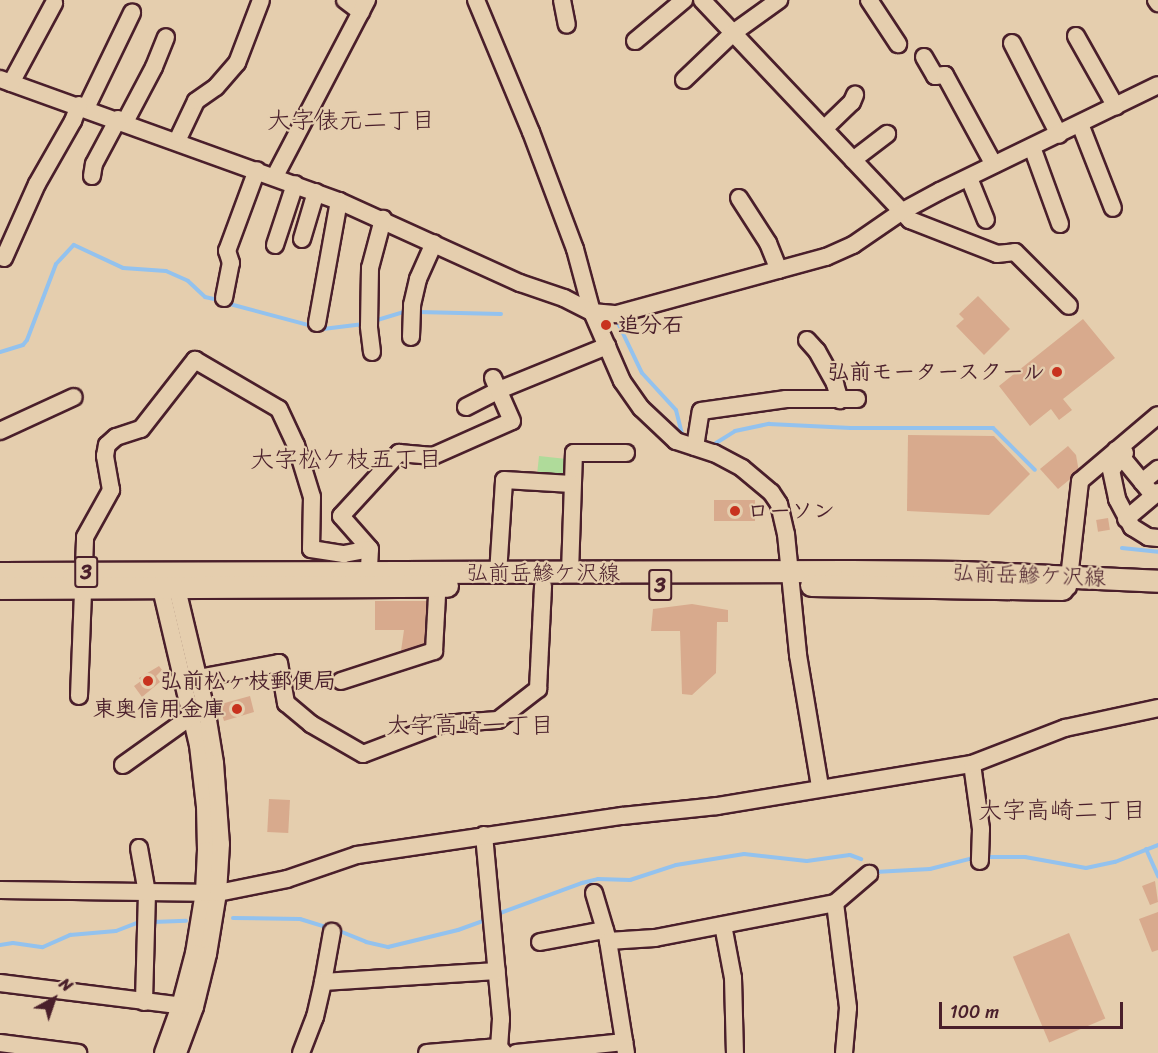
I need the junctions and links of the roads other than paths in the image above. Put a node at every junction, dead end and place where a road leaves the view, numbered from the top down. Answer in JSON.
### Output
{"nodes":[{"id":1,"x":261,"y":0,"type":"edge"},
{"id":2,"x":345,"y":0,"type":"edge"},
{"id":3,"x":476,"y":0,"type":"edge"},
{"id":4,"x":562,"y":0,"type":"edge"},
{"id":5,"x":684,"y":0,"type":"edge"},
{"id":6,"x":702,"y":0,"type":"edge"},
{"id":7,"x":779,"y":0,"type":"edge"},
{"id":8,"x":869,"y":0,"type":"edge"},
{"id":9,"x":54,"y":3,"type":"dead end"},
{"id":10,"x":364,"y":6,"type":"edge"},
{"id":11,"x":132,"y":13,"type":"dead end"},
{"id":12,"x":567,"y":25,"type":"dead end"},
{"id":13,"x":733,"y":33,"type":"junction"},
{"id":14,"x":1076,"y":36,"type":"dead end"},
{"id":15,"x":166,"y":37,"type":"dead end"},
{"id":16,"x":635,"y":41,"type":"dead end"},
{"id":17,"x":1012,"y":43,"type":"dead end"},
{"id":18,"x":898,"y":44,"type":"dead end"},
{"id":19,"x":924,"y":57,"type":"dead end"},
{"id":20,"x":684,"y":80,"type":"dead end"},
{"id":21,"x":5,"y":81,"type":"edge"},
{"id":22,"x":1158,"y":85,"type":"edge"},
{"id":23,"x":855,"y":95,"type":"dead end"},
{"id":24,"x":82,"y":106,"type":"junction"},
{"id":25,"x":1116,"y":107,"type":"junction"},
{"id":26,"x":121,"y":121,"type":"junction"},
{"id":27,"x":1080,"y":124,"type":"junction"},
{"id":28,"x":825,"y":128,"type":"junction"},
{"id":29,"x":888,"y":134,"type":"dead end"},
{"id":30,"x":1059,"y":135,"type":"junction"},
{"id":31,"x":177,"y":141,"type":"junction"},
{"id":32,"x":1032,"y":147,"type":"junction"},
{"id":33,"x":853,"y":160,"type":"junction"},
{"id":34,"x":994,"y":165,"type":"junction"},
{"id":35,"x":257,"y":170,"type":"junction"},
{"id":36,"x":92,"y":176,"type":"dead end"},
{"id":37,"x":275,"y":177,"type":"junction"},
{"id":38,"x":969,"y":178,"type":"junction"},
{"id":39,"x":295,"y":184,"type":"junction"},
{"id":40,"x":316,"y":192,"type":"junction"},
{"id":41,"x":739,"y":198,"type":"dead end"},
{"id":42,"x":339,"y":201,"type":"junction"},
{"id":43,"x":1113,"y":208,"type":"dead end"},
{"id":44,"x":902,"y":212,"type":"junction"},
{"id":45,"x":383,"y":219,"type":"junction"},
{"id":46,"x":986,"y":220,"type":"dead end"},
{"id":47,"x":1060,"y":224,"type":"dead end"},
{"id":48,"x":302,"y":239,"type":"dead end"},
{"id":49,"x":434,"y":243,"type":"junction"},
{"id":50,"x":275,"y":244,"type":"dead end"},
{"id":51,"x":4,"y":258,"type":"dead end"},
{"id":52,"x":779,"y":270,"type":"junction"},
{"id":53,"x":224,"y":298,"type":"dead end"},
{"id":54,"x":1069,"y":306,"type":"dead end"},
{"id":55,"x":592,"y":312,"type":"junction"},
{"id":56,"x":411,"y":321,"type":"dead end"},
{"id":57,"x":317,"y":323,"type":"dead end"},
{"id":58,"x":807,"y":340,"type":"dead end"},
{"id":59,"x":607,"y":346,"type":"junction"},
{"id":60,"x":372,"y":352,"type":"dead end"},
{"id":61,"x":496,"y":384,"type":"junction"},
{"id":62,"x":74,"y":397,"type":"dead end"},
{"id":63,"x":466,"y":407,"type":"dead end"},
{"id":64,"x":1158,"y":414,"type":"edge"},
{"id":65,"x":1158,"y":424,"type":"edge"},
{"id":66,"x":0,"y":431,"type":"edge"},
{"id":67,"x":695,"y":447,"type":"junction"},
{"id":68,"x":626,"y":453,"type":"dead end"},
{"id":69,"x":1119,"y":453,"type":"junction"},
{"id":70,"x":1156,"y":462,"type":"edge"},
{"id":71,"x":1142,"y":482,"type":"junction"},
{"id":72,"x":572,"y":484,"type":"junction"},
{"id":73,"x":1156,"y":494,"type":"edge"},
{"id":74,"x":1126,"y":519,"type":"junction"},
{"id":75,"x":1158,"y":538,"type":"edge"},
{"id":76,"x":370,"y":549,"type":"junction"},
{"id":77,"x":0,"y":573,"type":"edge"},
{"id":78,"x":570,"y":573,"type":"junction"},
{"id":79,"x":498,"y":574,"type":"junction"},
{"id":80,"x":789,"y":578,"type":"junction"},
{"id":81,"x":368,"y":579,"type":"junction"},
{"id":82,"x":438,"y":579,"type":"junction"},
{"id":83,"x":83,"y":580,"type":"junction"},
{"id":84,"x":167,"y":581,"type":"junction"},
{"id":85,"x":1158,"y":581,"type":"edge"},
{"id":86,"x":1074,"y":583,"type":"junction"},
{"id":87,"x":543,"y":586,"type":"junction"},
{"id":88,"x":0,"y":588,"type":"edge"},
{"id":89,"x":1158,"y":594,"type":"edge"},
{"id":90,"x":198,"y":678,"type":"junction"},
{"id":91,"x":341,"y":681,"type":"dead end"},
{"id":92,"x":79,"y":696,"type":"dead end"},
{"id":93,"x":1158,"y":708,"type":"edge"},
{"id":94,"x":193,"y":715,"type":"junction"},
{"id":95,"x":972,"y":764,"type":"junction"},
{"id":96,"x":123,"y":765,"type":"dead end"},
{"id":97,"x":820,"y":787,"type":"junction"},
{"id":98,"x":484,"y":835,"type":"junction"},
{"id":99,"x":139,"y":848,"type":"dead end"},
{"id":100,"x":980,"y":861,"type":"dead end"},
{"id":101,"x":869,"y":874,"type":"dead end"},
{"id":102,"x":0,"y":890,"type":"edge"},
{"id":103,"x":211,"y":892,"type":"junction"},
{"id":104,"x":147,"y":893,"type":"junction"},
{"id":105,"x":594,"y":893,"type":"dead end"},
{"id":106,"x":835,"y":903,"type":"junction"},
{"id":107,"x":723,"y":925,"type":"junction"},
{"id":108,"x":332,"y":932,"type":"dead end"},
{"id":109,"x":607,"y":935,"type":"junction"},
{"id":110,"x":540,"y":942,"type":"dead end"},
{"id":111,"x":497,"y":970,"type":"junction"},
{"id":112,"x":322,"y":982,"type":"junction"},
{"id":113,"x":0,"y":983,"type":"edge"},
{"id":114,"x":144,"y":1002,"type":"junction"},
{"id":115,"x":188,"y":1007,"type":"junction"},
{"id":116,"x":0,"y":1043,"type":"edge"},
{"id":117,"x":625,"y":1048,"type":"edge"},
{"id":118,"x":501,"y":1050,"type":"edge"},
{"id":119,"x":78,"y":1053,"type":"edge"},
{"id":120,"x":163,"y":1053,"type":"edge"},
{"id":121,"x":178,"y":1053,"type":"edge"},
{"id":122,"x":302,"y":1053,"type":"edge"},
{"id":123,"x":427,"y":1053,"type":"edge"},
{"id":124,"x":516,"y":1053,"type":"edge"},
{"id":125,"x":735,"y":1053,"type":"edge"},
{"id":126,"x":844,"y":1053,"type":"edge"}],
"edges":[{"from":1,"to":31,"type":"street"},
{"from":2,"to":10,"type":"street"},
{"from":3,"to":55,"type":"street"},
{"from":4,"to":12,"type":"street"},
{"from":5,"to":16,"type":"street"},
{"from":6,"to":13,"type":"street"},
{"from":7,"to":13,"type":"street"},
{"from":8,"to":18,"type":"street"},
{"from":9,"to":21,"type":"street"},
{"from":10,"to":37,"type":"street"},
{"from":11,"to":24,"type":"street"},
{"from":13,"to":20,"type":"street"},
{"from":13,"to":28,"type":"street"},
{"from":14,"to":25,"type":"street"},
{"from":15,"to":26,"type":"street"},
{"from":17,"to":30,"type":"street"},
{"from":19,"to":34,"type":"street"},
{"from":21,"to":24,"type":"street"},
{"from":22,"to":25,"type":"street"},
{"from":23,"to":28,"type":"street"},
{"from":24,"to":26,"type":"street"},
{"from":24,"to":51,"type":"street"},
{"from":25,"to":27,"type":"street"},
{"from":26,"to":31,"type":"street"},
{"from":26,"to":36,"type":"street"},
{"from":27,"to":30,"type":"street"},
{"from":27,"to":43,"type":"street"},
{"from":28,"to":33,"type":"street"},
{"from":29,"to":33,"type":"street"},
{"from":30,"to":32,"type":"street"},
{"from":31,"to":35,"type":"street"},
{"from":32,"to":34,"type":"street"},
{"from":32,"to":47,"type":"street"},
{"from":33,"to":44,"type":"street"},
{"from":34,"to":38,"type":"street"},
{"from":35,"to":37,"type":"street"},
{"from":35,"to":53,"type":"street"},
{"from":37,"to":39,"type":"street"},
{"from":38,"to":44,"type":"street"},
{"from":38,"to":46,"type":"street"},
{"from":39,"to":40,"type":"street"},
{"from":39,"to":50,"type":"street"},
{"from":40,"to":42,"type":"street"},
{"from":40,"to":48,"type":"street"},
{"from":41,"to":52,"type":"street"},
{"from":42,"to":45,"type":"street"},
{"from":42,"to":57,"type":"street"},
{"from":44,"to":52,"type":"street"},
{"from":44,"to":54,"type":"street"},
{"from":45,"to":49,"type":"street"},
{"from":45,"to":60,"type":"street"},
{"from":49,"to":55,"type":"street"},
{"from":49,"to":56,"type":"street"},
{"from":52,"to":55,"type":"street"},
{"from":55,"to":59,"type":"street"},
{"from":58,"to":67,"type":"street"},
{"from":59,"to":61,"type":"street"},
{"from":59,"to":67,"type":"street"},
{"from":61,"to":63,"type":"street"},
{"from":61,"to":76,"type":"street"},
{"from":62,"to":66,"type":"street"},
{"from":64,"to":69,"type":"street"},
{"from":65,"to":69,"type":"street"},
{"from":67,"to":80,"type":"street"},
{"from":68,"to":72,"type":"street"},
{"from":69,"to":71,"type":"street"},
{"from":69,"to":74,"type":"street"},
{"from":69,"to":86,"type":"street"},
{"from":70,"to":71,"type":"street"},
{"from":71,"to":73,"type":"street"},
{"from":72,"to":78,"type":"street"},
{"from":72,"to":79,"type":"street"},
{"from":73,"to":74,"type":"street"},
{"from":74,"to":75,"type":"street"},
{"from":76,"to":81,"type":"street"},
{"from":76,"to":83,"type":"street"},
{"from":77,"to":83,"type":"main road","number":"3"},
{"from":78,"to":79,"type":"main road","name":"弘前岳鰺ケ沢線","number":"3"},
{"from":78,"to":80,"type":"main road","name":"弘前岳鰺ケ沢線","number":"3"},
{"from":79,"to":82,"type":"main road","name":"弘前岳鰺ケ沢線","number":"3"},
{"from":80,"to":86,"type":"main road","name":"弘前岳鰺ケ沢線","number":"3"},
{"from":80,"to":87,"type":"main road","number":"3"},
{"from":80,"to":97,"type":"street"},
{"from":81,"to":82,"type":"main road","name":"弘前岳鰺ケ沢線","number":"3"},
{"from":81,"to":84,"type":"main road","name":"弘前岳鰺ケ沢線","number":"3"},
{"from":82,"to":87,"type":"main road","number":"3"},
{"from":82,"to":91,"type":"street"},
{"from":83,"to":84,"type":"main road","number":"3"},
{"from":83,"to":88,"type":"main road","number":"3"},
{"from":83,"to":92,"type":"street"},
{"from":84,"to":90,"type":"street"},
{"from":84,"to":94,"type":"street"},
{"from":85,"to":86,"type":"main road","name":"弘前岳鰺ケ沢線","number":"3"},
{"from":86,"to":89,"type":"main road","number":"3"},
{"from":87,"to":90,"type":"street"},
{"from":90,"to":103,"type":"street"},
{"from":93,"to":95,"type":"street"},
{"from":94,"to":96,"type":"street"},
{"from":94,"to":103,"type":"street"},
{"from":95,"to":97,"type":"street"},
{"from":95,"to":100,"type":"street"},
{"from":97,"to":98,"type":"street"},
{"from":98,"to":103,"type":"street"},
{"from":98,"to":111,"type":"street"},
{"from":99,"to":104,"type":"street"},
{"from":101,"to":106,"type":"street"},
{"from":102,"to":104,"type":"street"},
{"from":103,"to":104,"type":"street"},
{"from":103,"to":115,"type":"street"},
{"from":104,"to":114,"type":"street"},
{"from":105,"to":109,"type":"street"},
{"from":106,"to":107,"type":"street"},
{"from":106,"to":126,"type":"street"},
{"from":107,"to":109,"type":"street"},
{"from":107,"to":125,"type":"street"},
{"from":108,"to":112,"type":"street"},
{"from":109,"to":110,"type":"street"},
{"from":109,"to":117,"type":"street"},
{"from":111,"to":112,"type":"street"},
{"from":111,"to":118,"type":"street"},
{"from":112,"to":122,"type":"street"},
{"from":113,"to":114,"type":"street"},
{"from":114,"to":115,"type":"street"},
{"from":115,"to":120,"type":"street"},
{"from":115,"to":121,"type":"street"},
{"from":116,"to":119,"type":"street"},
{"from":117,"to":124,"type":"street"},
{"from":118,"to":123,"type":"street"}]}
